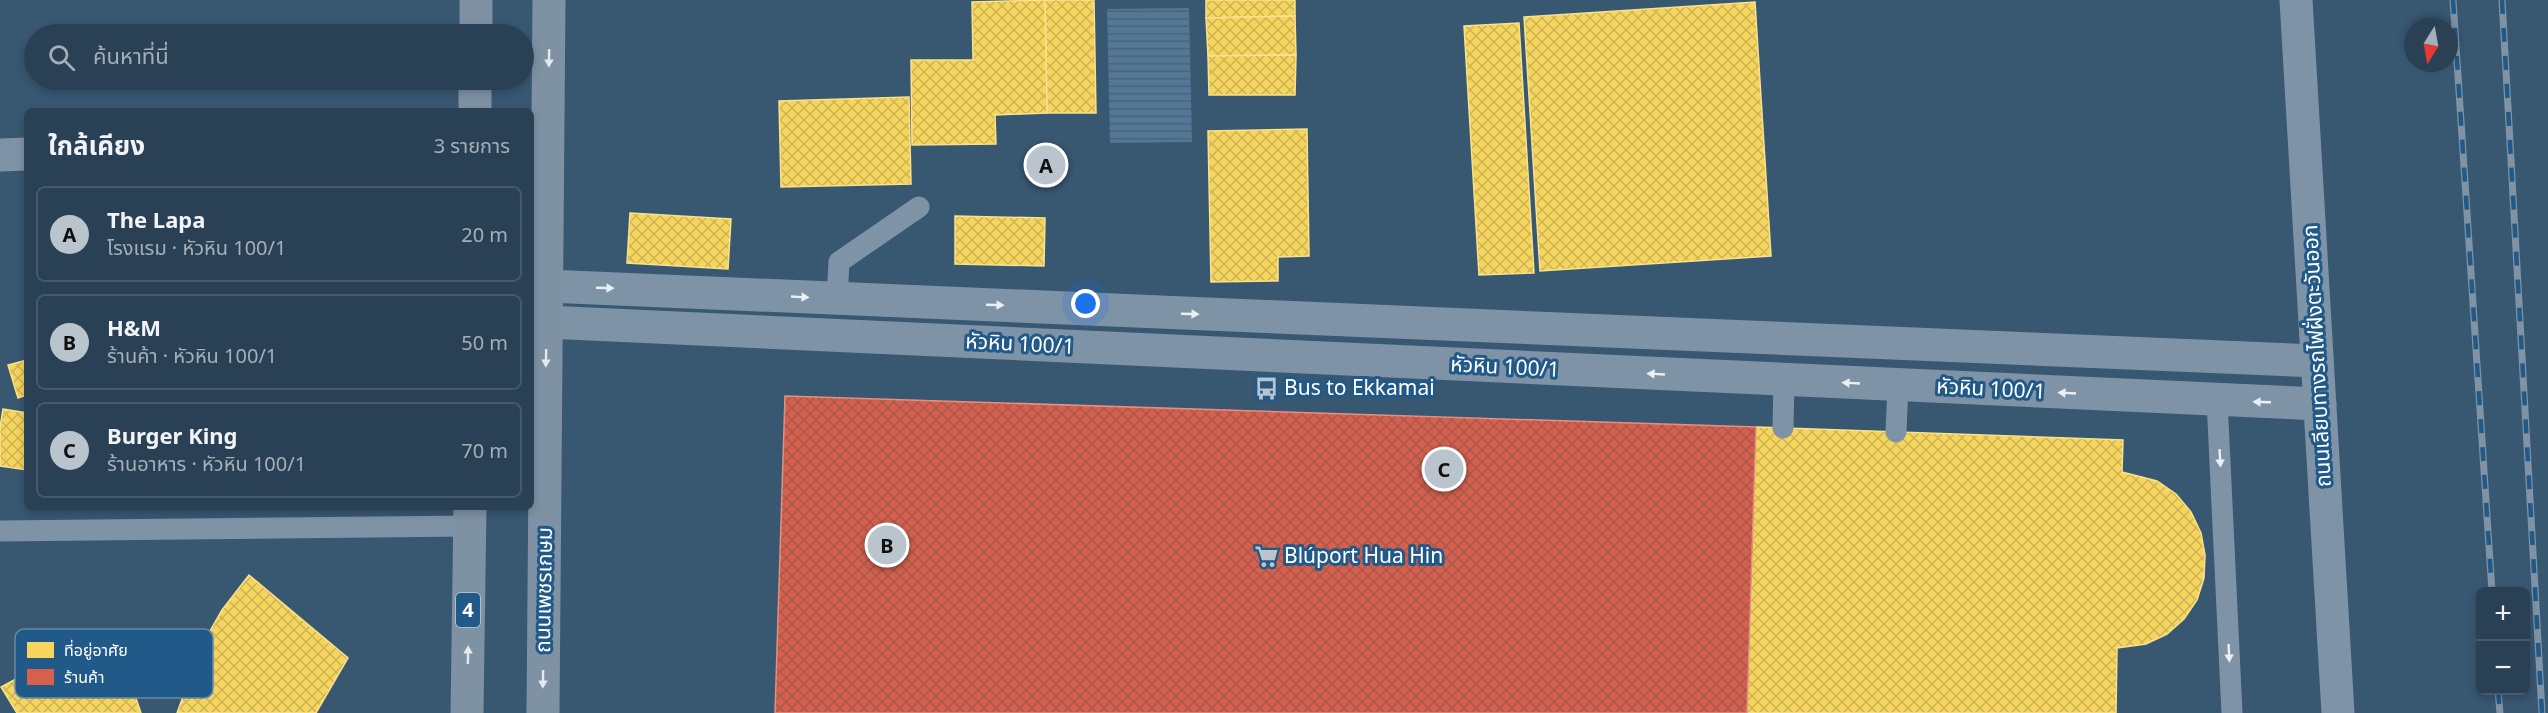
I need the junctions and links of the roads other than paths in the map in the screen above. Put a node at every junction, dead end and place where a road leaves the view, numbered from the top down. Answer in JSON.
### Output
{"nodes":[{"id":1,"x":476,"y":0,"type":"edge"},
{"id":2,"x":549,"y":0,"type":"edge"},
{"id":3,"x":2296,"y":0,"type":"edge"},
{"id":4,"x":476,"y":24,"type":"edge"},
{"id":5,"x":475,"y":90,"type":"edge"},
{"id":6,"x":475,"y":108,"type":"edge"},
{"id":7,"x":24,"y":154,"type":"edge"},
{"id":8,"x":0,"y":155,"type":"edge"},
{"id":9,"x":919,"y":207,"type":"dead end"},
{"id":10,"x":547,"y":286,"type":"junction"},
{"id":11,"x":837,"y":299,"type":"junction"},
{"id":12,"x":546,"y":322,"type":"junction"},
{"id":13,"x":1785,"y":339,"type":"junction"},
{"id":14,"x":1899,"y":344,"type":"junction"},
{"id":15,"x":2317,"y":361,"type":"junction"},
{"id":16,"x":1784,"y":380,"type":"junction"},
{"id":17,"x":1898,"y":385,"type":"junction"},
{"id":18,"x":2217,"y":400,"type":"junction"},
{"id":19,"x":2320,"y":404,"type":"junction"},
{"id":20,"x":1783,"y":428,"type":"dead end"},
{"id":21,"x":1896,"y":432,"type":"dead end"},
{"id":22,"x":470,"y":516,"type":"edge"},
{"id":23,"x":0,"y":531,"type":"edge"},
{"id":24,"x":467,"y":713,"type":"edge"},
{"id":25,"x":543,"y":713,"type":"edge"},
{"id":26,"x":2232,"y":713,"type":"edge"},
{"id":27,"x":2338,"y":713,"type":"edge"}],
"edges":[{"from":1,"to":4,"type":"main road"},
{"from":2,"to":10,"type":"main road","name":"ถนนเพชรเกษม","one_way":true},
{"from":3,"to":15,"type":"street","name":"ถนนเลียบทางรถไฟฝั่งตะวันออก"},
{"from":5,"to":6,"type":"main road"},
{"from":7,"to":8,"type":"street"},
{"from":9,"to":11,"type":"lane"},
{"from":10,"to":11,"type":"street","name":"หัวหิน 100/1","one_way":true},
{"from":10,"to":12,"type":"main road","name":"ถนนเพชรเกษม"},
{"from":11,"to":13,"type":"street","name":"หัวหิน 100/1","one_way":true},
{"from":16,"to":12,"type":"street","name":"หัวหิน 100/1","one_way":true},
{"from":12,"to":25,"type":"main road","name":"ถนนเพชรเกษม","one_way":true},
{"from":13,"to":14,"type":"street","name":"หัวหิน 100/1"},
{"from":13,"to":16,"type":"street"},
{"from":14,"to":15,"type":"street","name":"หัวหิน 100/1"},
{"from":14,"to":17,"type":"street"},
{"from":15,"to":19,"type":"street","name":"ถนนเลียบทางรถไฟฝั่งตะวันออก"},
{"from":17,"to":16,"type":"street","name":"หัวหิน 100/1","one_way":true},
{"from":16,"to":20,"type":"lane"},
{"from":18,"to":17,"type":"street","name":"หัวหิน 100/1","one_way":true},
{"from":17,"to":21,"type":"lane"},
{"from":19,"to":18,"type":"street","name":"หัวหิน 100/1","one_way":true},
{"from":18,"to":26,"type":"lane","one_way":true},
{"from":19,"to":27,"type":"street","name":"ถนนเลียบทางรถไฟฝั่งตะวันออก"},
{"from":22,"to":23,"type":"lane"},
{"from":24,"to":22,"type":"main road","number":"4","one_way":true}]}
